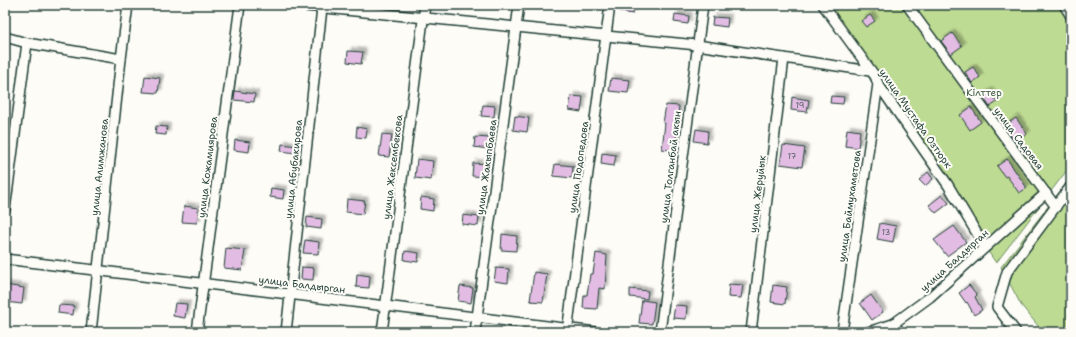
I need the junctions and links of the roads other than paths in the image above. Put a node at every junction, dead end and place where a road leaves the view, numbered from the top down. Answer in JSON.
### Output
{"nodes":[{"id":1,"x":128,"y":5,"type":"edge"},
{"id":2,"x":240,"y":5,"type":"edge"},
{"id":3,"x":295,"y":5,"type":"edge"},
{"id":4,"x":425,"y":5,"type":"edge"},
{"id":5,"x":519,"y":5,"type":"edge"},
{"id":6,"x":610,"y":5,"type":"edge"},
{"id":7,"x":703,"y":5,"type":"edge"},
{"id":8,"x":823,"y":5,"type":"edge"},
{"id":9,"x":907,"y":5,"type":"edge"},
{"id":10,"x":1064,"y":5,"type":"edge"},
{"id":11,"x":322,"y":8,"type":"junction"},
{"id":12,"x":1071,"y":16,"type":"edge"},
{"id":13,"x":423,"y":17,"type":"junction"},
{"id":14,"x":516,"y":27,"type":"junction"},
{"id":15,"x":606,"y":36,"type":"junction"},
{"id":16,"x":5,"y":37,"type":"edge"},
{"id":17,"x":28,"y":43,"type":"junction"},
{"id":18,"x":697,"y":45,"type":"junction"},
{"id":19,"x":784,"y":58,"type":"junction"},
{"id":20,"x":121,"y":59,"type":"junction"},
{"id":21,"x":870,"y":71,"type":"junction"},
{"id":22,"x":878,"y":84,"type":"junction"},
{"id":23,"x":1071,"y":186,"type":"edge"},
{"id":24,"x":1046,"y":193,"type":"junction"},
{"id":25,"x":1056,"y":207,"type":"junction"},
{"id":26,"x":5,"y":210,"type":"edge"},
{"id":27,"x":985,"y":248,"type":"junction"},
{"id":28,"x":5,"y":259,"type":"edge"},
{"id":29,"x":99,"y":270,"type":"junction"},
{"id":30,"x":203,"y":283,"type":"junction"},
{"id":31,"x":290,"y":294,"type":"junction"},
{"id":32,"x":385,"y":306,"type":"junction"},
{"id":33,"x":477,"y":317,"type":"junction"},
{"id":34,"x":893,"y":324,"type":"junction"},
{"id":35,"x":567,"y":330,"type":"edge"},
{"id":36,"x":91,"y":332,"type":"edge"},
{"id":37,"x":197,"y":332,"type":"edge"},
{"id":38,"x":286,"y":332,"type":"edge"},
{"id":39,"x":382,"y":332,"type":"edge"},
{"id":40,"x":475,"y":332,"type":"edge"},
{"id":41,"x":596,"y":332,"type":"edge"},
{"id":42,"x":660,"y":332,"type":"edge"},
{"id":43,"x":751,"y":332,"type":"edge"},
{"id":44,"x":842,"y":332,"type":"edge"},
{"id":45,"x":868,"y":332,"type":"edge"},
{"id":46,"x":900,"y":332,"type":"edge"},
{"id":47,"x":1016,"y":332,"type":"edge"}],
"edges":[{"from":1,"to":20,"type":"street","name":"улица Алимжанова"},
{"from":2,"to":30,"type":"street","name":"улица Кожамиярова"},
{"from":3,"to":11,"type":"street"},
{"from":4,"to":13,"type":"street","name":"улица Жексембекова"},
{"from":5,"to":14,"type":"street","name":"улица Жакыпбаева"},
{"from":6,"to":15,"type":"street","name":"улица Подопедова"},
{"from":7,"to":18,"type":"street","name":"улица Толганбай акын"},
{"from":8,"to":21,"type":"street","name":"улица Мустафа Озтюрк"},
{"from":9,"to":24,"type":"street","name":"улица Садовая"},
{"from":10,"to":12,"type":"street"},
{"from":11,"to":13,"type":"street"},
{"from":11,"to":31,"type":"street","name":"улица Абубакирова"},
{"from":13,"to":14,"type":"street"},
{"from":13,"to":32,"type":"street","name":"улица Жексембекова"},
{"from":14,"to":15,"type":"street"},
{"from":14,"to":33,"type":"street","name":"улица Жакыпбаева"},
{"from":15,"to":18,"type":"street"},
{"from":15,"to":35,"type":"street","name":"улица Подопедова"},
{"from":16,"to":17,"type":"street"},
{"from":17,"to":20,"type":"street"},
{"from":17,"to":26,"type":"street"},
{"from":18,"to":19,"type":"street"},
{"from":18,"to":42,"type":"street","name":"улица Толганбай акын"},
{"from":19,"to":21,"type":"street"},
{"from":19,"to":43,"type":"street","name":"улица Жеруйык"},
{"from":20,"to":29,"type":"street","name":"улица Алимжанова"},
{"from":21,"to":22,"type":"street","name":"улица Мустафа Озтюрк"},
{"from":22,"to":27,"type":"street","name":"улица Мустафа Озтюрк"},
{"from":22,"to":44,"type":"street","name":"улица Баймухаметова"},
{"from":23,"to":25,"type":"street"},
{"from":24,"to":25,"type":"street","name":"улица Садовая"},
{"from":24,"to":27,"type":"street","name":"улица Балдырган"},
{"from":25,"to":47,"type":"street"},
{"from":27,"to":34,"type":"street","name":"улица Балдырган"},
{"from":28,"to":29,"type":"street","name":"улица Балдырган"},
{"from":29,"to":30,"type":"street","name":"улица Балдырган"},
{"from":29,"to":36,"type":"street","name":"улица Алимжанова"},
{"from":30,"to":31,"type":"street","name":"улица Балдырган"},
{"from":30,"to":37,"type":"street","name":"улица Кожамиярова"},
{"from":31,"to":32,"type":"street","name":"улица Балдырган"},
{"from":31,"to":38,"type":"street","name":"улица Абубакирова"},
{"from":32,"to":33,"type":"street","name":"улица Балдырган"},
{"from":32,"to":39,"type":"street","name":"улица Жексембекова"},
{"from":33,"to":35,"type":"street","name":"улица Балдырган"},
{"from":33,"to":40,"type":"street","name":"улица Жакыпбаева"},
{"from":34,"to":45,"type":"street","name":"улица Балдырган"},
{"from":34,"to":46,"type":"street"},
{"from":35,"to":41,"type":"street","name":"улица Балдырган"}]}
